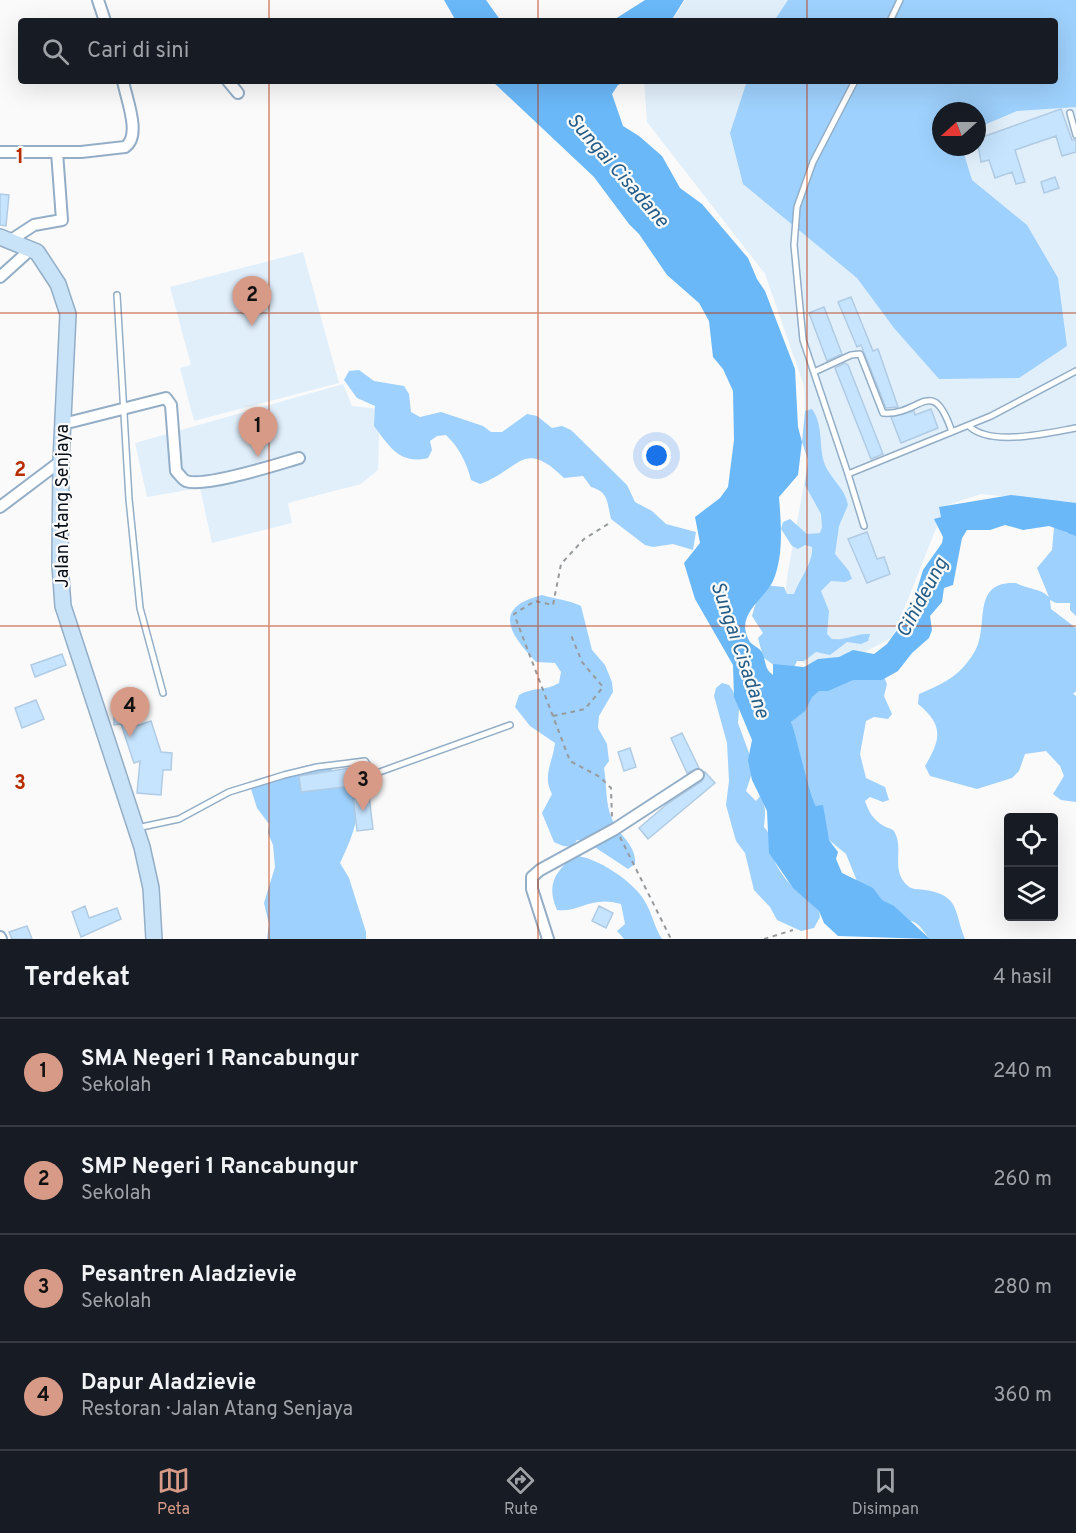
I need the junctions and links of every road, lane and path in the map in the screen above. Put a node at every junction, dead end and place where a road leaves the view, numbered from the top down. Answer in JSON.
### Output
{"nodes":[{"id":1,"x":100,"y":0,"type":"edge"},
{"id":2,"x":900,"y":0,"type":"edge"},
{"id":3,"x":104,"y":18,"type":"edge"},
{"id":4,"x":891,"y":18,"type":"edge"},
{"id":5,"x":124,"y":84,"type":"edge"},
{"id":6,"x":230,"y":84,"type":"edge"},
{"id":7,"x":853,"y":84,"type":"edge"},
{"id":8,"x":238,"y":93,"type":"dead end"},
{"id":9,"x":1070,"y":113,"type":"dead end"},
{"id":10,"x":1076,"y":135,"type":"edge"},
{"id":11,"x":0,"y":152,"type":"edge"},
{"id":12,"x":57,"y":152,"type":"junction"},
{"id":13,"x":5,"y":239,"type":"edge"},
{"id":14,"x":32,"y":249,"type":"junction"},
{"id":15,"x":0,"y":277,"type":"edge"},
{"id":16,"x":117,"y":295,"type":"dead end"},
{"id":17,"x":1076,"y":371,"type":"edge"},
{"id":18,"x":814,"y":372,"type":"junction"},
{"id":19,"x":125,"y":409,"type":"junction"},
{"id":20,"x":63,"y":424,"type":"junction"},
{"id":21,"x":969,"y":426,"type":"junction"},
{"id":22,"x":1076,"y":428,"type":"edge"},
{"id":23,"x":952,"y":432,"type":"junction"},
{"id":24,"x":299,"y":458,"type":"dead end"},
{"id":25,"x":61,"y":461,"type":"junction"},
{"id":26,"x":848,"y":474,"type":"junction"},
{"id":27,"x":0,"y":507,"type":"edge"},
{"id":28,"x":608,"y":524,"type":"dead end"},
{"id":29,"x":864,"y":526,"type":"dead end"},
{"id":30,"x":571,"y":635,"type":"dead end"},
{"id":31,"x":163,"y":693,"type":"dead end"},
{"id":32,"x":553,"y":716,"type":"junction"},
{"id":33,"x":510,"y":725,"type":"dead end"},
{"id":34,"x":698,"y":775,"type":"dead end"},
{"id":35,"x":135,"y":829,"type":"junction"},
{"id":36,"x":615,"y":829,"type":"junction"},
{"id":37,"x":793,"y":930,"type":"dead end"},
{"id":38,"x":154,"y":939,"type":"edge"},
{"id":39,"x":548,"y":939,"type":"edge"},
{"id":40,"x":671,"y":939,"type":"edge"},
{"id":41,"x":764,"y":939,"type":"edge"}],
"edges":[{"from":1,"to":3,"type":"street"},
{"from":2,"to":4,"type":"lane"},
{"from":5,"to":12,"type":"street"},
{"from":6,"to":8,"type":"street"},
{"from":7,"to":18,"type":"lane"},
{"from":9,"to":10,"type":"lane"},
{"from":11,"to":12,"type":"street"},
{"from":12,"to":13,"type":"street"},
{"from":13,"to":14,"type":"main road","name":"Jalan Atang Senjaya"},
{"from":14,"to":15,"type":"street"},
{"from":14,"to":20,"type":"main road","name":"Jalan Atang Senjaya"},
{"from":16,"to":19,"type":"lane"},
{"from":17,"to":21,"type":"lane"},
{"from":18,"to":23,"type":"lane"},
{"from":18,"to":26,"type":"lane"},
{"from":19,"to":20,"type":"street"},
{"from":19,"to":24,"type":"street"},
{"from":19,"to":31,"type":"lane"},
{"from":20,"to":25,"type":"main road","name":"Jalan Atang Senjaya"},
{"from":21,"to":22,"type":"lane"},
{"from":21,"to":23,"type":"lane"},
{"from":23,"to":26,"type":"lane"},
{"from":25,"to":27,"type":"street"},
{"from":25,"to":35,"type":"main road","name":"Jalan Atang Senjaya"},
{"from":26,"to":29,"type":"lane"},
{"from":28,"to":32,"type":"path"},
{"from":30,"to":32,"type":"path"},
{"from":32,"to":36,"type":"path"},
{"from":33,"to":35,"type":"lane"},
{"from":34,"to":36,"type":"street"},
{"from":35,"to":38,"type":"main road","name":"Jalan Atang Senjaya"},
{"from":36,"to":39,"type":"street"},
{"from":36,"to":40,"type":"path"},
{"from":37,"to":41,"type":"path"}]}
